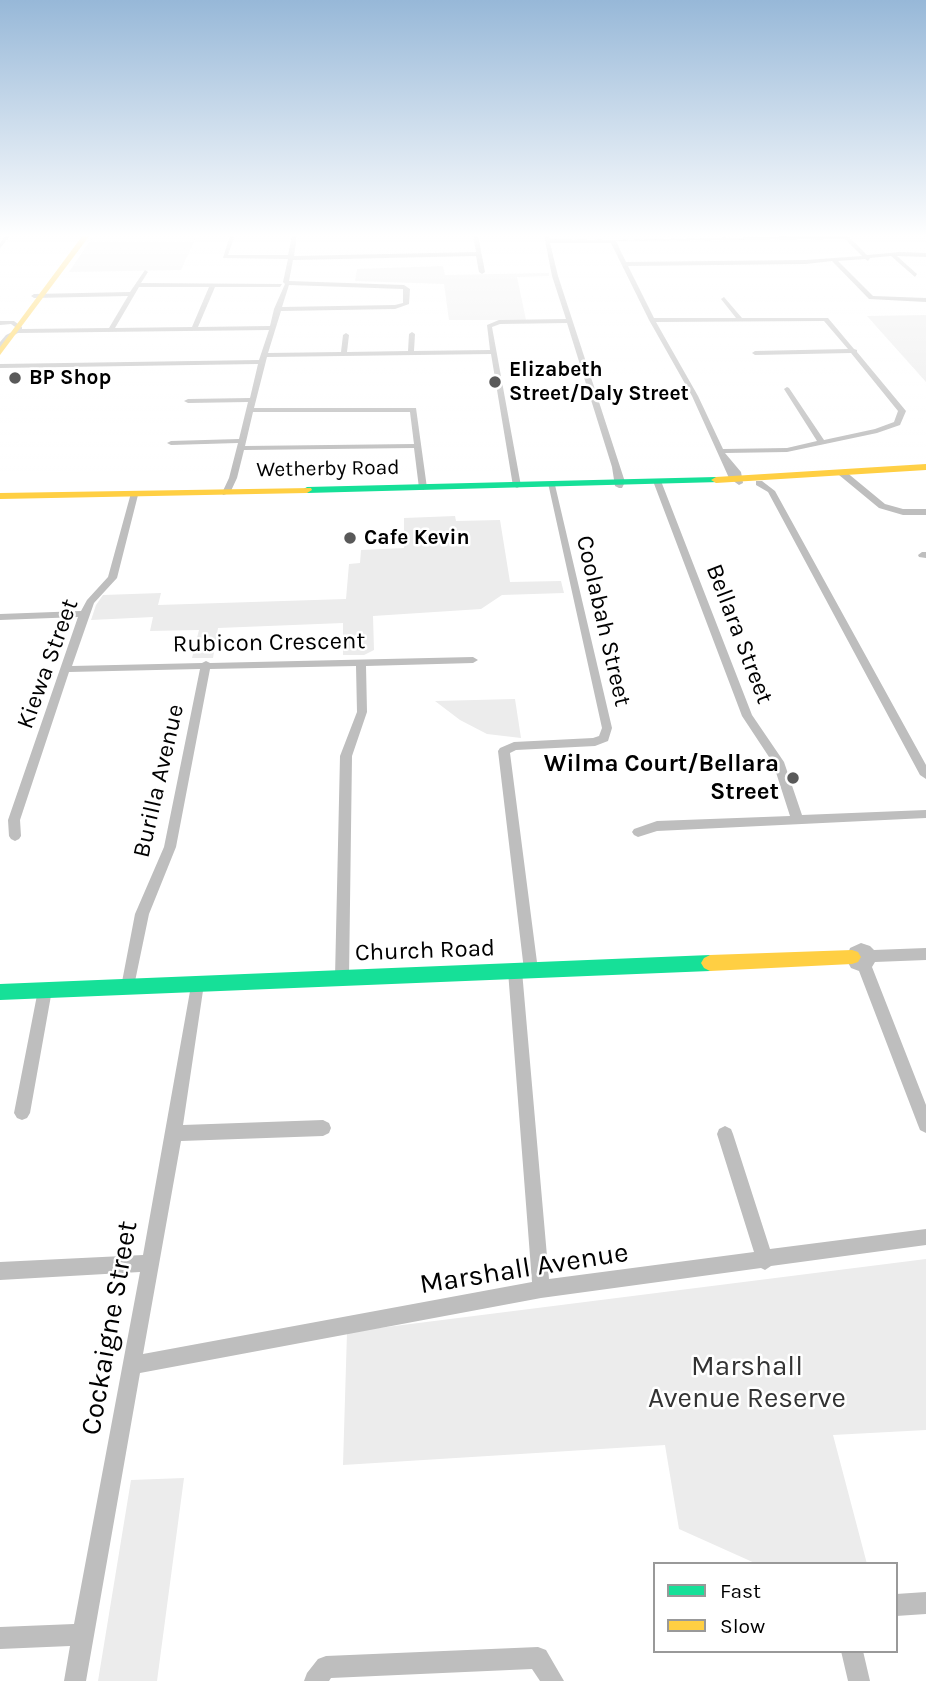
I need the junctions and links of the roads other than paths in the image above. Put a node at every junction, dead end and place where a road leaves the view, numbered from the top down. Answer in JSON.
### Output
{"nodes":[{"id":1,"x":121,"y":313,"type":"edge"},
{"id":2,"x":201,"y":313,"type":"edge"},
{"id":3,"x":276,"y":313,"type":"edge"},
{"id":4,"x":567,"y":313,"type":"edge"},
{"id":5,"x":649,"y":313,"type":"edge"},
{"id":6,"x":736,"y":313,"type":"edge"},
{"id":7,"x":824,"y":318,"type":"joint"},
{"id":8,"x":740,"y":319,"type":"junction"},
{"id":9,"x":652,"y":320,"type":"junction"},
{"id":10,"x":569,"y":321,"type":"junction"},
{"id":11,"x":492,"y":323,"type":"joint"},
{"id":12,"x":10,"y":325,"type":"edge"},
{"id":13,"x":195,"y":328,"type":"junction"},
{"id":14,"x":272,"y":328,"type":"junction"},
{"id":15,"x":111,"y":330,"type":"junction"},
{"id":16,"x":412,"y":334,"type":"dead end"},
{"id":17,"x":346,"y":335,"type":"dead end"},
{"id":18,"x":0,"y":340,"type":"edge"},
{"id":19,"x":0,"y":346,"type":"edge"},
{"id":20,"x":855,"y":351,"type":"junction"},
{"id":21,"x":494,"y":352,"type":"junction"},
{"id":22,"x":0,"y":353,"type":"edge"},
{"id":23,"x":411,"y":353,"type":"junction"},
{"id":24,"x":755,"y":353,"type":"dead end"},
{"id":25,"x":344,"y":354,"type":"junction"},
{"id":26,"x":263,"y":359,"type":"junction"},
{"id":27,"x":0,"y":366,"type":"edge"},
{"id":28,"x":787,"y":389,"type":"dead end"},
{"id":29,"x":252,"y":400,"type":"junction"},
{"id":30,"x":188,"y":401,"type":"dead end"},
{"id":31,"x":249,"y":410,"type":"junction"},
{"id":32,"x":171,"y":443,"type":"dead end"},
{"id":33,"x":822,"y":443,"type":"junction"},
{"id":34,"x":242,"y":445,"type":"junction"},
{"id":35,"x":415,"y":446,"type":"junction"},
{"id":36,"x":724,"y":455,"type":"junction"},
{"id":37,"x":926,"y":467,"type":"edge"},
{"id":38,"x":926,"y":474,"type":"edge"},
{"id":39,"x":846,"y":476,"type":"junction"},
{"id":40,"x":618,"y":480,"type":"junction"},
{"id":41,"x":737,"y":480,"type":"junction"},
{"id":42,"x":419,"y":483,"type":"junction"},
{"id":43,"x":658,"y":483,"type":"junction"},
{"id":44,"x":551,"y":485,"type":"junction"},
{"id":45,"x":517,"y":486,"type":"junction"},
{"id":46,"x":769,"y":486,"type":"junction"},
{"id":47,"x":231,"y":488,"type":"junction"},
{"id":48,"x":0,"y":498,"type":"edge"},
{"id":49,"x":135,"y":500,"type":"junction"},
{"id":50,"x":926,"y":512,"type":"edge"},
{"id":51,"x":84,"y":614,"type":"junction"},
{"id":52,"x":0,"y":617,"type":"edge"},
{"id":53,"x":473,"y":660,"type":"dead end"},
{"id":54,"x":361,"y":662,"type":"junction"},
{"id":55,"x":206,"y":664,"type":"junction"},
{"id":56,"x":67,"y":669,"type":"junction"},
{"id":57,"x":926,"y":775,"type":"edge"},
{"id":58,"x":922,"y":816,"type":"edge"},
{"id":59,"x":802,"y":820,"type":"junction"},
{"id":60,"x":638,"y":832,"type":"dead end"},
{"id":61,"x":15,"y":836,"type":"dead end"},
{"id":62,"x":926,"y":954,"type":"edge"},
{"id":63,"x":862,"y":959,"type":"junction"},
{"id":64,"x":523,"y":970,"type":"junction"},
{"id":65,"x":342,"y":977,"type":"junction"},
{"id":66,"x":197,"y":984,"type":"junction"},
{"id":67,"x":128,"y":987,"type":"junction"},
{"id":68,"x":45,"y":990,"type":"junction"},
{"id":69,"x":0,"y":992,"type":"edge"},
{"id":70,"x":22,"y":1113,"type":"dead end"},
{"id":71,"x":926,"y":1125,"type":"edge"},
{"id":72,"x":323,"y":1128,"type":"dead end"},
{"id":73,"x":174,"y":1133,"type":"junction"},
{"id":74,"x":725,"y":1134,"type":"dead end"},
{"id":75,"x":926,"y":1237,"type":"edge"},
{"id":76,"x":765,"y":1261,"type":"junction"},
{"id":77,"x":150,"y":1264,"type":"junction"},
{"id":78,"x":0,"y":1271,"type":"edge"},
{"id":79,"x":541,"y":1289,"type":"junction"},
{"id":80,"x":132,"y":1365,"type":"junction"},
{"id":81,"x":926,"y":1604,"type":"edge"},
{"id":82,"x":898,"y":1605,"type":"edge"},
{"id":83,"x":83,"y":1635,"type":"junction"},
{"id":84,"x":0,"y":1638,"type":"edge"},
{"id":85,"x":852,"y":1653,"type":"edge"},
{"id":86,"x":75,"y":1681,"type":"edge"},
{"id":87,"x":315,"y":1681,"type":"edge"},
{"id":88,"x":553,"y":1681,"type":"edge"},
{"id":89,"x":859,"y":1681,"type":"edge"}],
"edges":[{"from":1,"to":15,"type":"street"},
{"from":2,"to":13,"type":"street"},
{"from":3,"to":14,"type":"street"},
{"from":4,"to":10,"type":"street"},
{"from":5,"to":9,"type":"street"},
{"from":6,"to":8,"type":"street"},
{"from":7,"to":8,"type":"street"},
{"from":7,"to":20,"type":"street"},
{"from":8,"to":9,"type":"street"},
{"from":9,"to":36,"type":"street"},
{"from":10,"to":11,"type":"street"},
{"from":10,"to":40,"type":"street"},
{"from":11,"to":21,"type":"street"},
{"from":12,"to":15,"type":"street"},
{"from":12,"to":18,"type":"main road"},
{"from":12,"to":19,"type":"street"},
{"from":12,"to":22,"type":"main road"},
{"from":13,"to":14,"type":"street"},
{"from":13,"to":15,"type":"street"},
{"from":14,"to":26,"type":"street"},
{"from":16,"to":23,"type":"street"},
{"from":17,"to":25,"type":"street"},
{"from":20,"to":24,"type":"street"},
{"from":20,"to":33,"type":"street"},
{"from":21,"to":23,"type":"street"},
{"from":21,"to":45,"type":"street"},
{"from":23,"to":25,"type":"street"},
{"from":25,"to":26,"type":"street"},
{"from":26,"to":27,"type":"street"},
{"from":26,"to":29,"type":"street"},
{"from":28,"to":33,"type":"street"},
{"from":29,"to":30,"type":"street"},
{"from":29,"to":31,"type":"street"},
{"from":31,"to":34,"type":"street"},
{"from":31,"to":35,"type":"street"},
{"from":32,"to":34,"type":"street"},
{"from":33,"to":36,"type":"street"},
{"from":34,"to":35,"type":"street"},
{"from":34,"to":47,"type":"street"},
{"from":35,"to":42,"type":"street"},
{"from":36,"to":41,"type":"street"},
{"from":37,"to":39,"type":"main road","name":"Wetherby Road"},
{"from":38,"to":39,"type":"main road","name":"Wetherby Road"},
{"from":39,"to":41,"type":"main road","name":"Wetherby Road"},
{"from":39,"to":46,"type":"main road","name":"Wetherby Road"},
{"from":39,"to":50,"type":"street"},
{"from":40,"to":43,"type":"main road","name":"Wetherby Road"},
{"from":40,"to":44,"type":"main road","name":"Wetherby Road"},
{"from":41,"to":43,"type":"main road","name":"Wetherby Road"},
{"from":41,"to":46,"type":"main road","name":"Wetherby Road"},
{"from":42,"to":45,"type":"main road","name":"Wetherby Road"},
{"from":42,"to":47,"type":"main road","name":"Wetherby Road"},
{"from":43,"to":59,"type":"street","name":"Bellara Street"},
{"from":44,"to":45,"type":"main road","name":"Wetherby Road"},
{"from":44,"to":64,"type":"street","name":"Coolabah Street"},
{"from":46,"to":57,"type":"street"},
{"from":47,"to":49,"type":"main road","name":"Wetherby Road"},
{"from":48,"to":49,"type":"main road","name":"Wetherby Road"},
{"from":49,"to":51,"type":"street","name":"Kiewa Street"},
{"from":51,"to":52,"type":"street"},
{"from":51,"to":56,"type":"street","name":"Kiewa Street"},
{"from":53,"to":54,"type":"street","name":"Rubicon Crescent"},
{"from":54,"to":55,"type":"street","name":"Rubicon Crescent"},
{"from":54,"to":65,"type":"street"},
{"from":55,"to":56,"type":"street","name":"Rubicon Crescent"},
{"from":55,"to":67,"type":"street","name":"Burilla Avenue"},
{"from":56,"to":61,"type":"street","name":"Kiewa Street"},
{"from":58,"to":59,"type":"street"},
{"from":59,"to":60,"type":"street"},
{"from":62,"to":63,"type":"street","name":"Church Road"},
{"from":63,"to":64,"type":"main road","name":"Church Road"},
{"from":63,"to":71,"type":"street"},
{"from":64,"to":65,"type":"main road","name":"Church Road"},
{"from":64,"to":79,"type":"street"},
{"from":65,"to":66,"type":"main road","name":"Church Road"},
{"from":66,"to":67,"type":"main road","name":"Church Road"},
{"from":66,"to":73,"type":"street","name":"Cockaigne Street"},
{"from":67,"to":68,"type":"main road","name":"Church Road"},
{"from":68,"to":69,"type":"main road","name":"Church Road"},
{"from":68,"to":70,"type":"street"},
{"from":72,"to":73,"type":"street"},
{"from":73,"to":77,"type":"street","name":"Cockaigne Street"},
{"from":74,"to":76,"type":"street"},
{"from":75,"to":76,"type":"street","name":"Marshall Avenue"},
{"from":76,"to":79,"type":"street","name":"Marshall Avenue"},
{"from":77,"to":78,"type":"street"},
{"from":77,"to":80,"type":"street","name":"Cockaigne Street"},
{"from":79,"to":80,"type":"street","name":"Marshall Avenue"},
{"from":80,"to":83,"type":"street","name":"Cockaigne Street"},
{"from":81,"to":82,"type":"street"},
{"from":83,"to":84,"type":"street"},
{"from":83,"to":86,"type":"street","name":"Cockaigne Street"},
{"from":85,"to":89,"type":"street"},
{"from":87,"to":88,"type":"street"}]}
